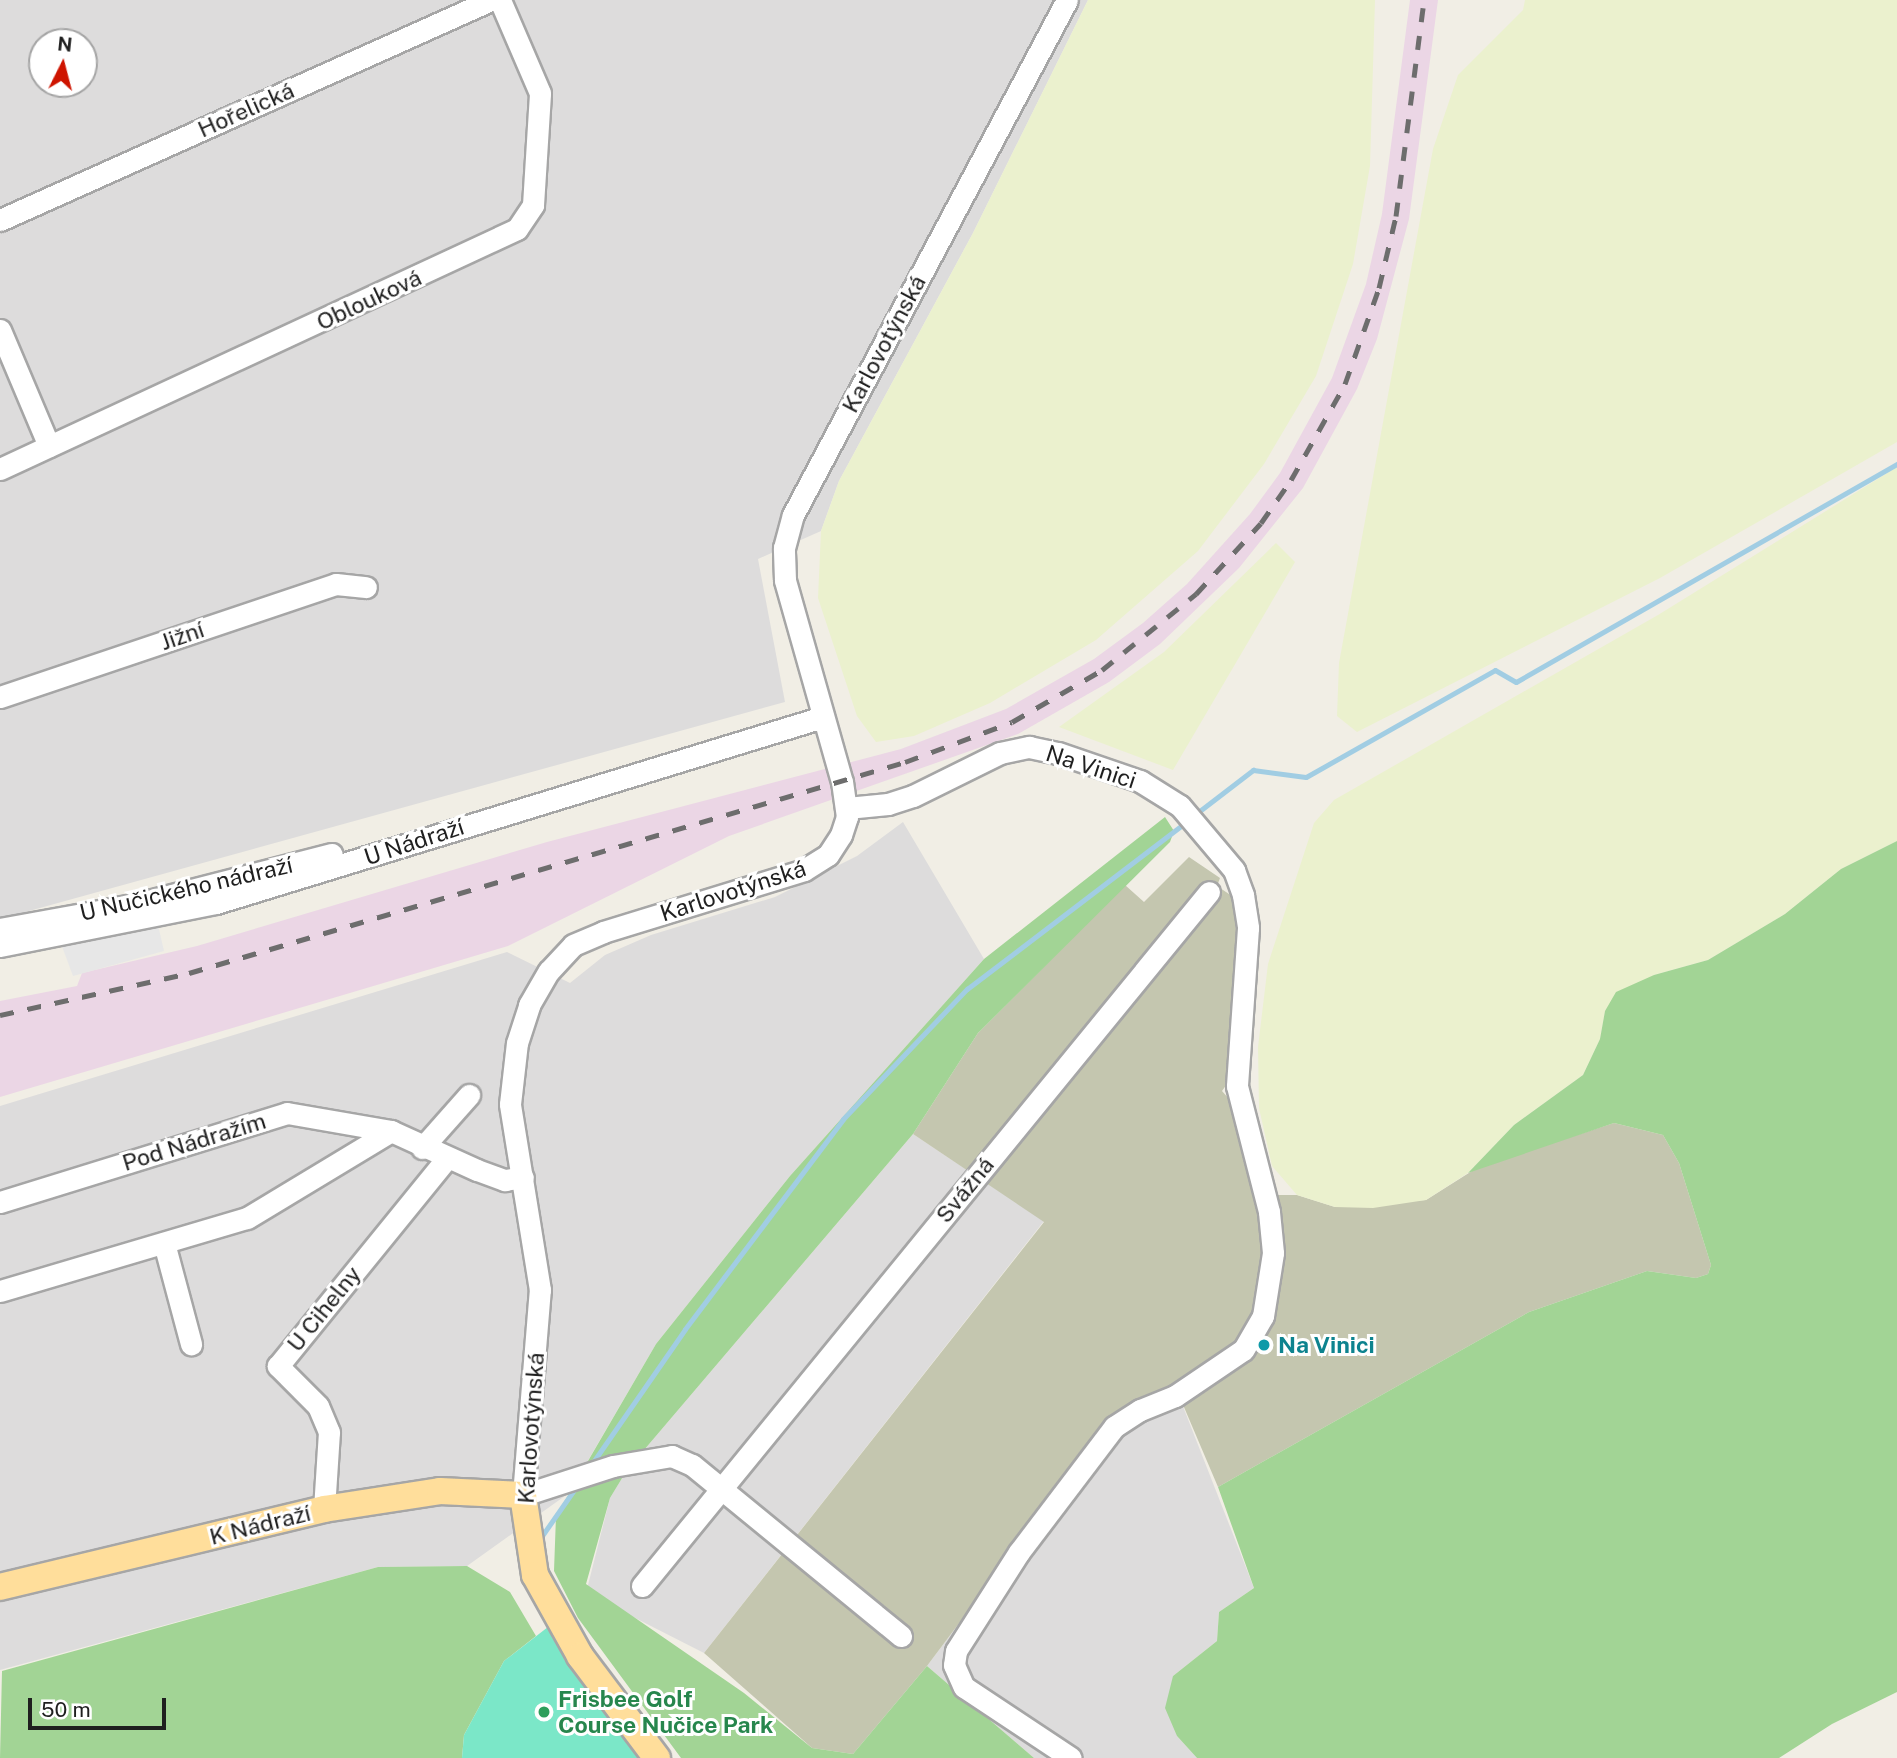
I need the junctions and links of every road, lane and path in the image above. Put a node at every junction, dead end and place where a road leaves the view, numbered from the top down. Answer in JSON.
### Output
{"nodes":[{"id":1,"x":491,"y":0,"type":"edge"},
{"id":2,"x":500,"y":0,"type":"edge"},
{"id":3,"x":1068,"y":0,"type":"edge"},
{"id":4,"x":0,"y":220,"type":"edge"},
{"id":5,"x":0,"y":330,"type":"edge"},
{"id":6,"x":49,"y":446,"type":"junction"},
{"id":7,"x":0,"y":469,"type":"edge"},
{"id":8,"x":366,"y":587,"type":"dead end"},
{"id":9,"x":0,"y":697,"type":"edge"},
{"id":10,"x":823,"y":717,"type":"junction"},
{"id":11,"x":847,"y":808,"type":"junction"},
{"id":12,"x":364,"y":858,"type":"junction"},
{"id":13,"x":1209,"y":892,"type":"dead end"},
{"id":14,"x":0,"y":929,"type":"edge"},
{"id":15,"x":0,"y":946,"type":"edge"},
{"id":16,"x":469,"y":1095,"type":"dead end"},
{"id":17,"x":391,"y":1131,"type":"junction"},
{"id":18,"x":422,"y":1148,"type":"junction"},
{"id":19,"x":446,"y":1159,"type":"junction"},
{"id":20,"x":523,"y":1178,"type":"junction"},
{"id":21,"x":0,"y":1202,"type":"edge"},
{"id":22,"x":164,"y":1243,"type":"junction"},
{"id":23,"x":0,"y":1291,"type":"edge"},
{"id":24,"x":191,"y":1344,"type":"dead end"},
{"id":25,"x":721,"y":1488,"type":"junction"},
{"id":26,"x":523,"y":1495,"type":"junction"},
{"id":27,"x":324,"y":1509,"type":"junction"},
{"id":28,"x":642,"y":1586,"type":"dead end"},
{"id":29,"x":0,"y":1587,"type":"edge"},
{"id":30,"x":901,"y":1636,"type":"dead end"},
{"id":31,"x":657,"y":1758,"type":"edge"},
{"id":32,"x":1071,"y":1758,"type":"edge"}],
"edges":[{"from":1,"to":4,"type":"street","name":"Hořelická"},
{"from":2,"to":6,"type":"street","name":"Oblouková"},
{"from":3,"to":10,"type":"street","name":"Karlovotýnská"},
{"from":5,"to":6,"type":"street"},
{"from":6,"to":7,"type":"street","name":"Oblouková"},
{"from":8,"to":9,"type":"street","name":"Jižní"},
{"from":10,"to":11,"type":"street","name":"Karlovotýnská"},
{"from":10,"to":12,"type":"street","name":"U Nádraží"},
{"from":11,"to":20,"type":"street","name":"Karlovotýnská"},
{"from":11,"to":32,"type":"street","name":"Na Vinici"},
{"from":12,"to":14,"type":"street","name":"U Nučického nádraží"},
{"from":12,"to":15,"type":"street","name":"U Nádraží"},
{"from":13,"to":25,"type":"street","name":"Svážná"},
{"from":16,"to":18,"type":"street"},
{"from":17,"to":18,"type":"street","name":"Pod Nádražím"},
{"from":17,"to":21,"type":"street","name":"Pod Nádražím"},
{"from":17,"to":22,"type":"street"},
{"from":18,"to":19,"type":"street","name":"Pod Nádražím"},
{"from":19,"to":20,"type":"street","name":"Pod Nádražím"},
{"from":19,"to":27,"type":"street","name":"U Cihelny"},
{"from":20,"to":26,"type":"street","name":"Karlovotýnská"},
{"from":22,"to":23,"type":"street"},
{"from":22,"to":24,"type":"street"},
{"from":25,"to":26,"type":"street"},
{"from":25,"to":28,"type":"street","name":"Svážná"},
{"from":25,"to":30,"type":"street"},
{"from":26,"to":27,"type":"main road","name":"K Nádraží"},
{"from":26,"to":31,"type":"main road","name":"Karlovotýnská"},
{"from":27,"to":29,"type":"main road","name":"K Nádraží"}]}
